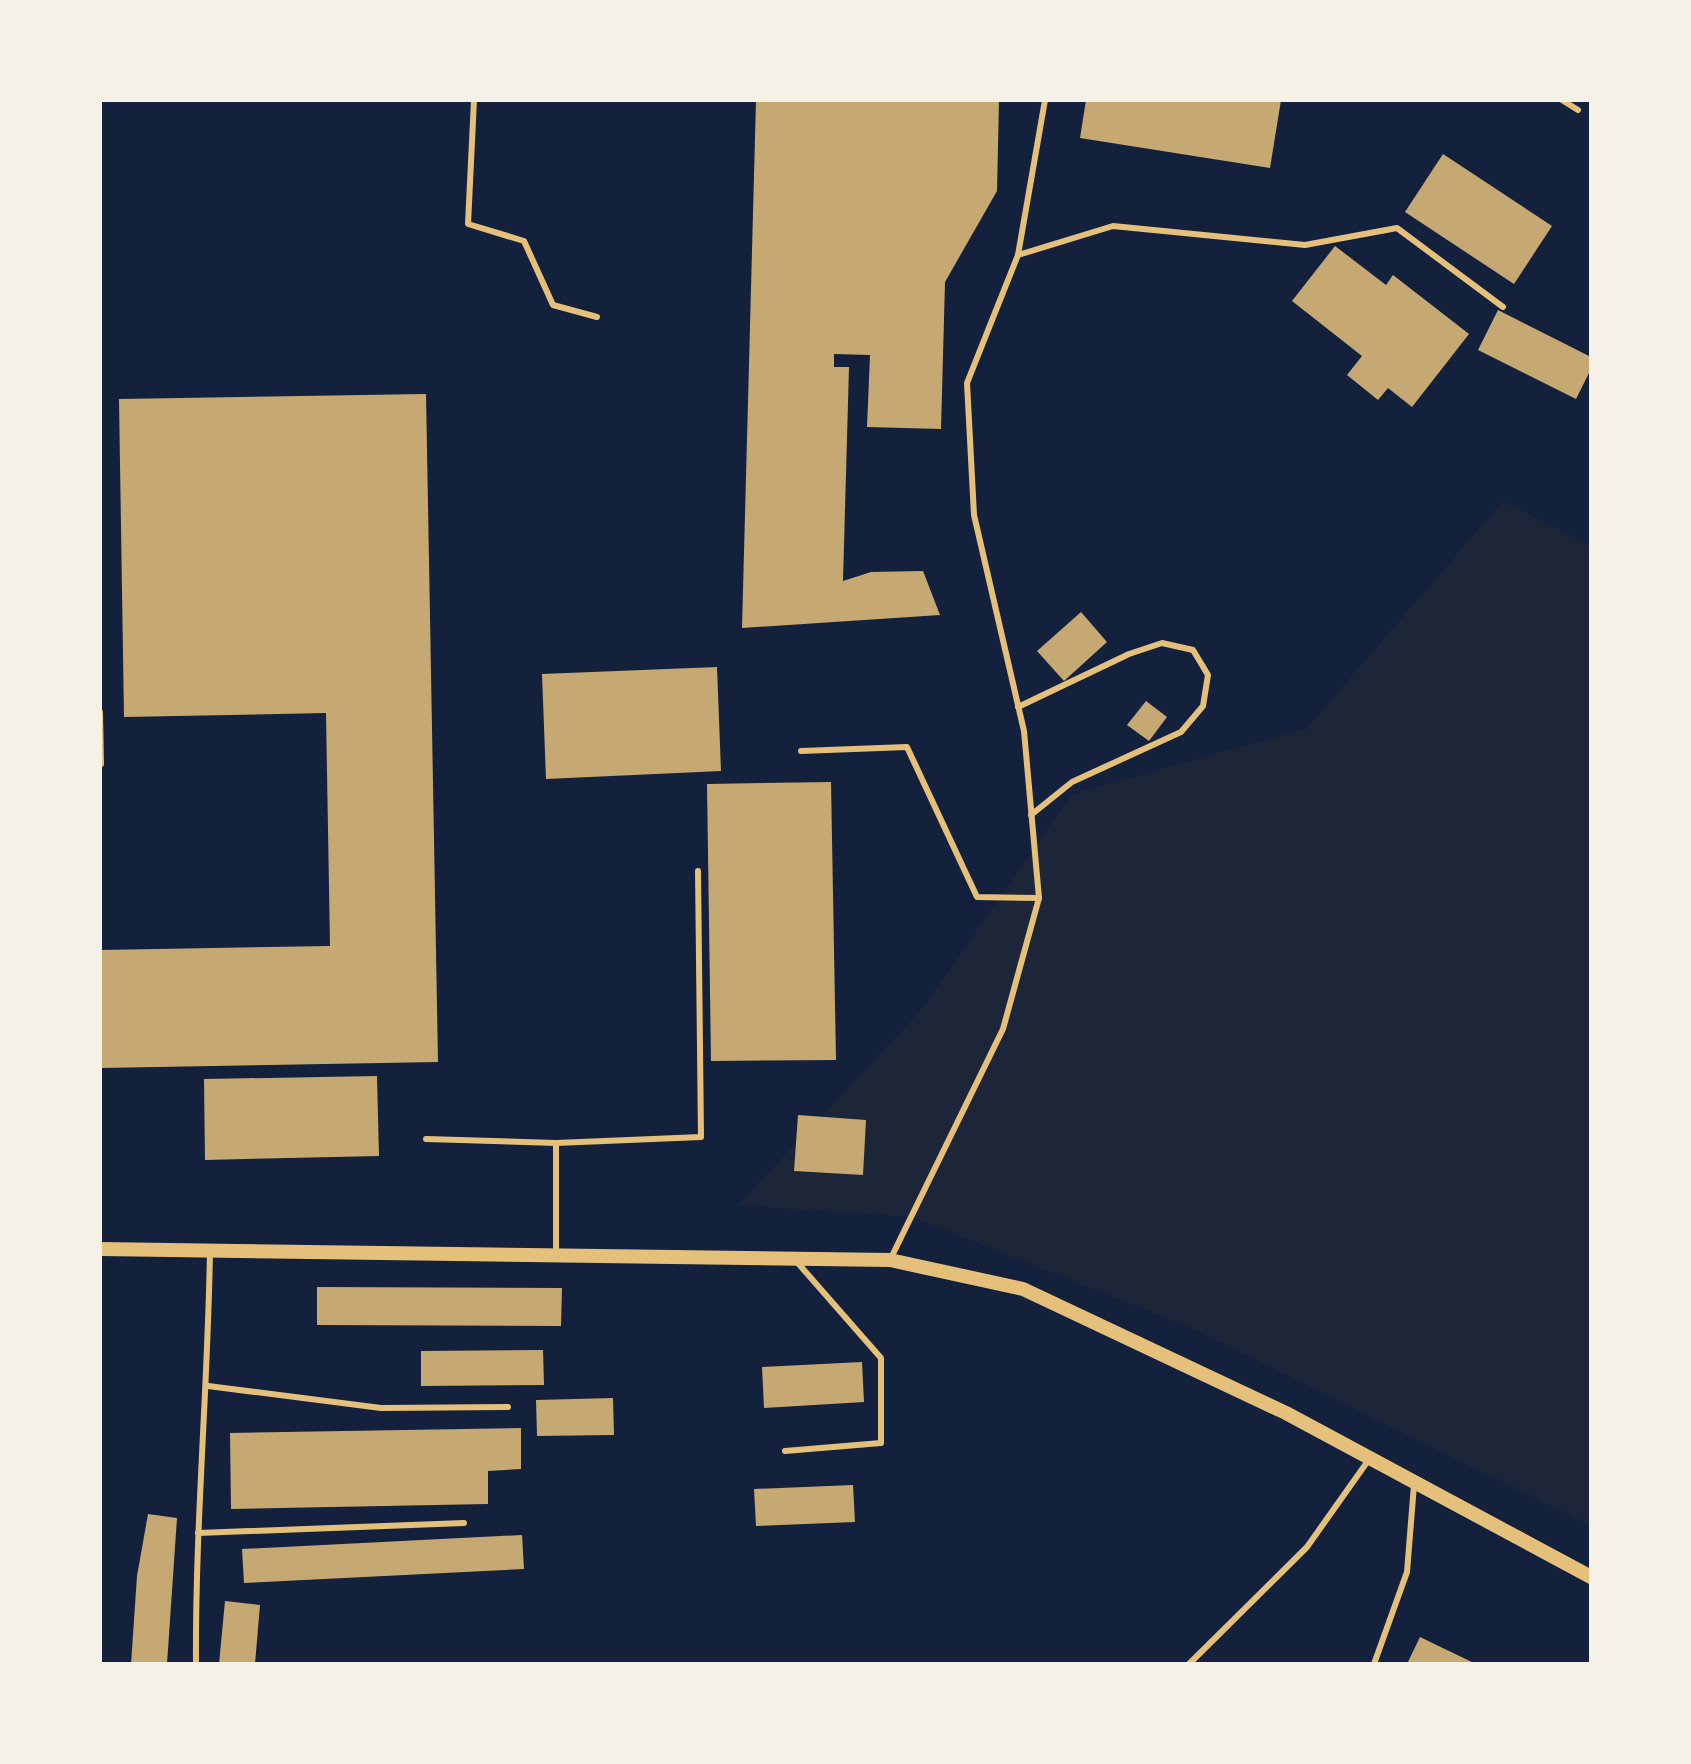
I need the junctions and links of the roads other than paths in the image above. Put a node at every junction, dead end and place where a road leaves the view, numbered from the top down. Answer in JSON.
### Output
{"nodes":[{"id":1,"x":474,"y":100,"type":"edge"},
{"id":2,"x":1045,"y":100,"type":"edge"},
{"id":3,"x":1562,"y":100,"type":"edge"},
{"id":4,"x":1578,"y":110,"type":"dead end"},
{"id":5,"x":1018,"y":255,"type":"junction"},
{"id":6,"x":1503,"y":307,"type":"dead end"},
{"id":7,"x":597,"y":317,"type":"dead end"},
{"id":8,"x":1018,"y":707,"type":"junction"},
{"id":9,"x":100,"y":712,"type":"edge"},
{"id":10,"x":801,"y":751,"type":"dead end"},
{"id":11,"x":101,"y":764,"type":"edge"},
{"id":12,"x":1031,"y":815,"type":"junction"},
{"id":13,"x":698,"y":871,"type":"dead end"},
{"id":14,"x":1039,"y":898,"type":"junction"},
{"id":15,"x":426,"y":1139,"type":"dead end"},
{"id":16,"x":556,"y":1143,"type":"junction"},
{"id":17,"x":100,"y":1249,"type":"edge"},
{"id":18,"x":210,"y":1250,"type":"junction"},
{"id":19,"x":556,"y":1254,"type":"junction"},
{"id":20,"x":793,"y":1258,"type":"junction"},
{"id":21,"x":890,"y":1260,"type":"junction"},
{"id":22,"x":208,"y":1386,"type":"junction"},
{"id":23,"x":508,"y":1407,"type":"dead end"},
{"id":24,"x":785,"y":1451,"type":"dead end"},
{"id":25,"x":1370,"y":1458,"type":"junction"},
{"id":26,"x":1414,"y":1481,"type":"junction"},
{"id":27,"x":464,"y":1523,"type":"dead end"},
{"id":28,"x":198,"y":1533,"type":"junction"},
{"id":29,"x":1591,"y":1577,"type":"edge"},
{"id":30,"x":196,"y":1664,"type":"edge"},
{"id":31,"x":1189,"y":1664,"type":"edge"},
{"id":32,"x":1374,"y":1664,"type":"edge"}],
"edges":[{"from":1,"to":7,"type":"lane"},
{"from":2,"to":5,"type":"lane"},
{"from":3,"to":4,"type":"lane"},
{"from":5,"to":6,"type":"lane"},
{"from":5,"to":8,"type":"lane"},
{"from":8,"to":12,"type":"lane"},
{"from":8,"to":12,"type":"lane"},
{"from":9,"to":11,"type":"lane"},
{"from":10,"to":14,"type":"lane"},
{"from":12,"to":14,"type":"lane"},
{"from":13,"to":16,"type":"lane"},
{"from":14,"to":21,"type":"lane"},
{"from":15,"to":16,"type":"lane"},
{"from":16,"to":19,"type":"lane"},
{"from":17,"to":18,"type":"street"},
{"from":18,"to":19,"type":"street"},
{"from":18,"to":22,"type":"lane"},
{"from":19,"to":20,"type":"street"},
{"from":20,"to":21,"type":"street"},
{"from":20,"to":24,"type":"lane"},
{"from":21,"to":25,"type":"street"},
{"from":22,"to":23,"type":"lane"},
{"from":22,"to":28,"type":"lane"},
{"from":25,"to":26,"type":"street"},
{"from":25,"to":31,"type":"lane"},
{"from":26,"to":29,"type":"street"},
{"from":26,"to":32,"type":"lane"},
{"from":27,"to":28,"type":"lane"},
{"from":28,"to":30,"type":"lane"}]}
